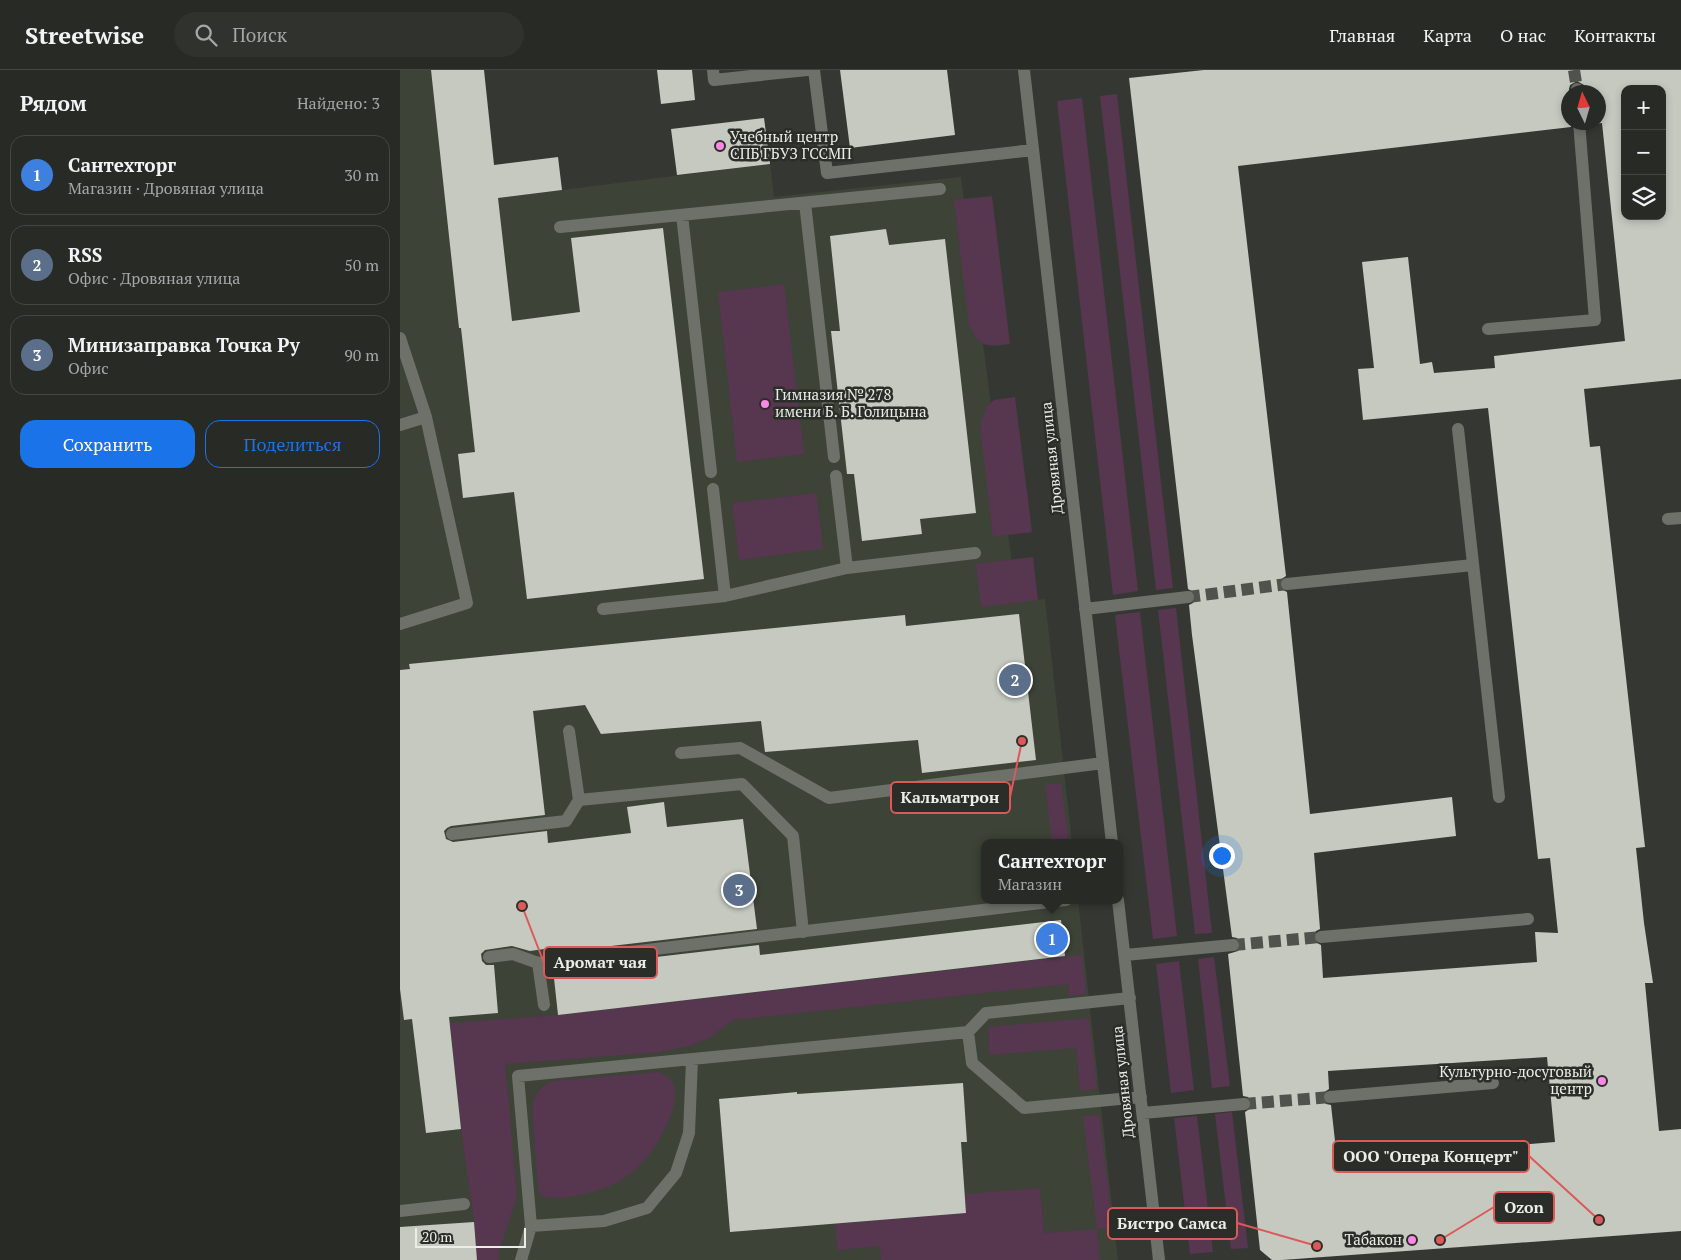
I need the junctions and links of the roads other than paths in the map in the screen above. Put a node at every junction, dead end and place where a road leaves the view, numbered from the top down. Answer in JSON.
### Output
{"nodes":[{"id":1,"x":713,"y":70,"type":"edge"},
{"id":2,"x":807,"y":70,"type":"edge"},
{"id":3,"x":814,"y":70,"type":"edge"},
{"id":4,"x":1024,"y":70,"type":"edge"},
{"id":5,"x":1580,"y":130,"type":"edge"},
{"id":6,"x":1033,"y":150,"type":"junction"},
{"id":7,"x":940,"y":189,"type":"dead end"},
{"id":8,"x":805,"y":203,"type":"junction"},
{"id":9,"x":682,"y":216,"type":"junction"},
{"id":10,"x":560,"y":227,"type":"dead end"},
{"id":11,"x":1488,"y":329,"type":"dead end"},
{"id":12,"x":400,"y":338,"type":"edge"},
{"id":13,"x":426,"y":417,"type":"junction"},
{"id":14,"x":400,"y":425,"type":"edge"},
{"id":15,"x":1458,"y":429,"type":"dead end"},
{"id":16,"x":834,"y":457,"type":"dead end"},
{"id":17,"x":711,"y":472,"type":"dead end"},
{"id":18,"x":836,"y":476,"type":"dead end"},
{"id":19,"x":713,"y":489,"type":"dead end"},
{"id":20,"x":1681,"y":518,"type":"edge"},
{"id":21,"x":1668,"y":519,"type":"dead end"},
{"id":22,"x":975,"y":552,"type":"dead end"},
{"id":23,"x":1473,"y":565,"type":"junction"},
{"id":24,"x":847,"y":568,"type":"junction"},
{"id":25,"x":1287,"y":584,"type":"tunnel mouth"},
{"id":26,"x":725,"y":596,"type":"junction"},
{"id":27,"x":1188,"y":597,"type":"tunnel mouth"},
{"id":28,"x":603,"y":609,"type":"dead end"},
{"id":29,"x":1085,"y":609,"type":"junction"},
{"id":30,"x":400,"y":624,"type":"edge"},
{"id":31,"x":569,"y":731,"type":"dead end"},
{"id":32,"x":681,"y":753,"type":"dead end"},
{"id":33,"x":1103,"y":763,"type":"junction"},
{"id":34,"x":1499,"y":797,"type":"dead end"},
{"id":35,"x":579,"y":800,"type":"junction"},
{"id":36,"x":452,"y":834,"type":"dead end"},
{"id":37,"x":1112,"y":839,"type":"edge"},
{"id":38,"x":1033,"y":904,"type":"edge"},
{"id":39,"x":1119,"y":904,"type":"edge"},
{"id":40,"x":1528,"y":919,"type":"dead end"},
{"id":41,"x":803,"y":932,"type":"junction"},
{"id":42,"x":1321,"y":937,"type":"tunnel mouth"},
{"id":43,"x":1233,"y":945,"type":"tunnel mouth"},
{"id":44,"x":1125,"y":954,"type":"junction"},
{"id":45,"x":489,"y":956,"type":"dead end"},
{"id":46,"x":538,"y":964,"type":"junction"},
{"id":47,"x":1130,"y":998,"type":"junction"},
{"id":48,"x":544,"y":1005,"type":"dead end"},
{"id":49,"x":968,"y":1032,"type":"junction"},
{"id":50,"x":692,"y":1060,"type":"junction"},
{"id":51,"x":1493,"y":1083,"type":"dead end"},
{"id":52,"x":1141,"y":1097,"type":"junction"},
{"id":53,"x":1330,"y":1097,"type":"tunnel mouth"},
{"id":54,"x":1244,"y":1104,"type":"tunnel mouth"},
{"id":55,"x":1142,"y":1113,"type":"junction"},
{"id":56,"x":464,"y":1204,"type":"dead end"},
{"id":57,"x":400,"y":1211,"type":"edge"},
{"id":58,"x":531,"y":1226,"type":"junction"},
{"id":59,"x":521,"y":1260,"type":"edge"},
{"id":60,"x":1159,"y":1260,"type":"edge"}],
"edges":[{"from":1,"to":2,"type":"street"},
{"from":3,"to":6,"type":"street"},
{"from":4,"to":6,"type":"street","name":"Дровяная улица"},
{"from":5,"to":11,"type":"street"},
{"from":6,"to":29,"type":"street","name":"Дровяная улица"},
{"from":7,"to":8,"type":"street"},
{"from":8,"to":9,"type":"street"},
{"from":8,"to":16,"type":"street"},
{"from":9,"to":10,"type":"street"},
{"from":9,"to":17,"type":"street"},
{"from":12,"to":13,"type":"street"},
{"from":13,"to":14,"type":"street"},
{"from":13,"to":30,"type":"street"},
{"from":15,"to":23,"type":"street"},
{"from":18,"to":24,"type":"street"},
{"from":19,"to":26,"type":"street"},
{"from":20,"to":21,"type":"street"},
{"from":22,"to":24,"type":"street"},
{"from":23,"to":25,"type":"street"},
{"from":23,"to":34,"type":"street"},
{"from":24,"to":26,"type":"street"},
{"from":26,"to":28,"type":"street"},
{"from":27,"to":29,"type":"street"},
{"from":29,"to":33,"type":"street","name":"Дровяная улица"},
{"from":31,"to":35,"type":"street"},
{"from":32,"to":33,"type":"street"},
{"from":33,"to":37,"type":"street","name":"Дровяная улица"},
{"from":35,"to":36,"type":"street"},
{"from":35,"to":41,"type":"street"},
{"from":38,"to":41,"type":"street"},
{"from":39,"to":44,"type":"street","name":"Дровяная улица"},
{"from":40,"to":42,"type":"street"},
{"from":41,"to":46,"type":"street"},
{"from":43,"to":44,"type":"street"},
{"from":44,"to":47,"type":"street","name":"Дровяная улица"},
{"from":45,"to":46,"type":"street"},
{"from":46,"to":48,"type":"street"},
{"from":47,"to":49,"type":"street"},
{"from":47,"to":52,"type":"street","name":"Дровяная улица"},
{"from":49,"to":50,"type":"street"},
{"from":49,"to":52,"type":"street"},
{"from":50,"to":58,"type":"street"},
{"from":50,"to":58,"type":"street"},
{"from":51,"to":53,"type":"street"},
{"from":52,"to":55,"type":"street","name":"Дровяная улица"},
{"from":54,"to":55,"type":"street"},
{"from":55,"to":60,"type":"street","name":"Дровяная улица"},
{"from":56,"to":57,"type":"street"},
{"from":58,"to":59,"type":"street"}]}
